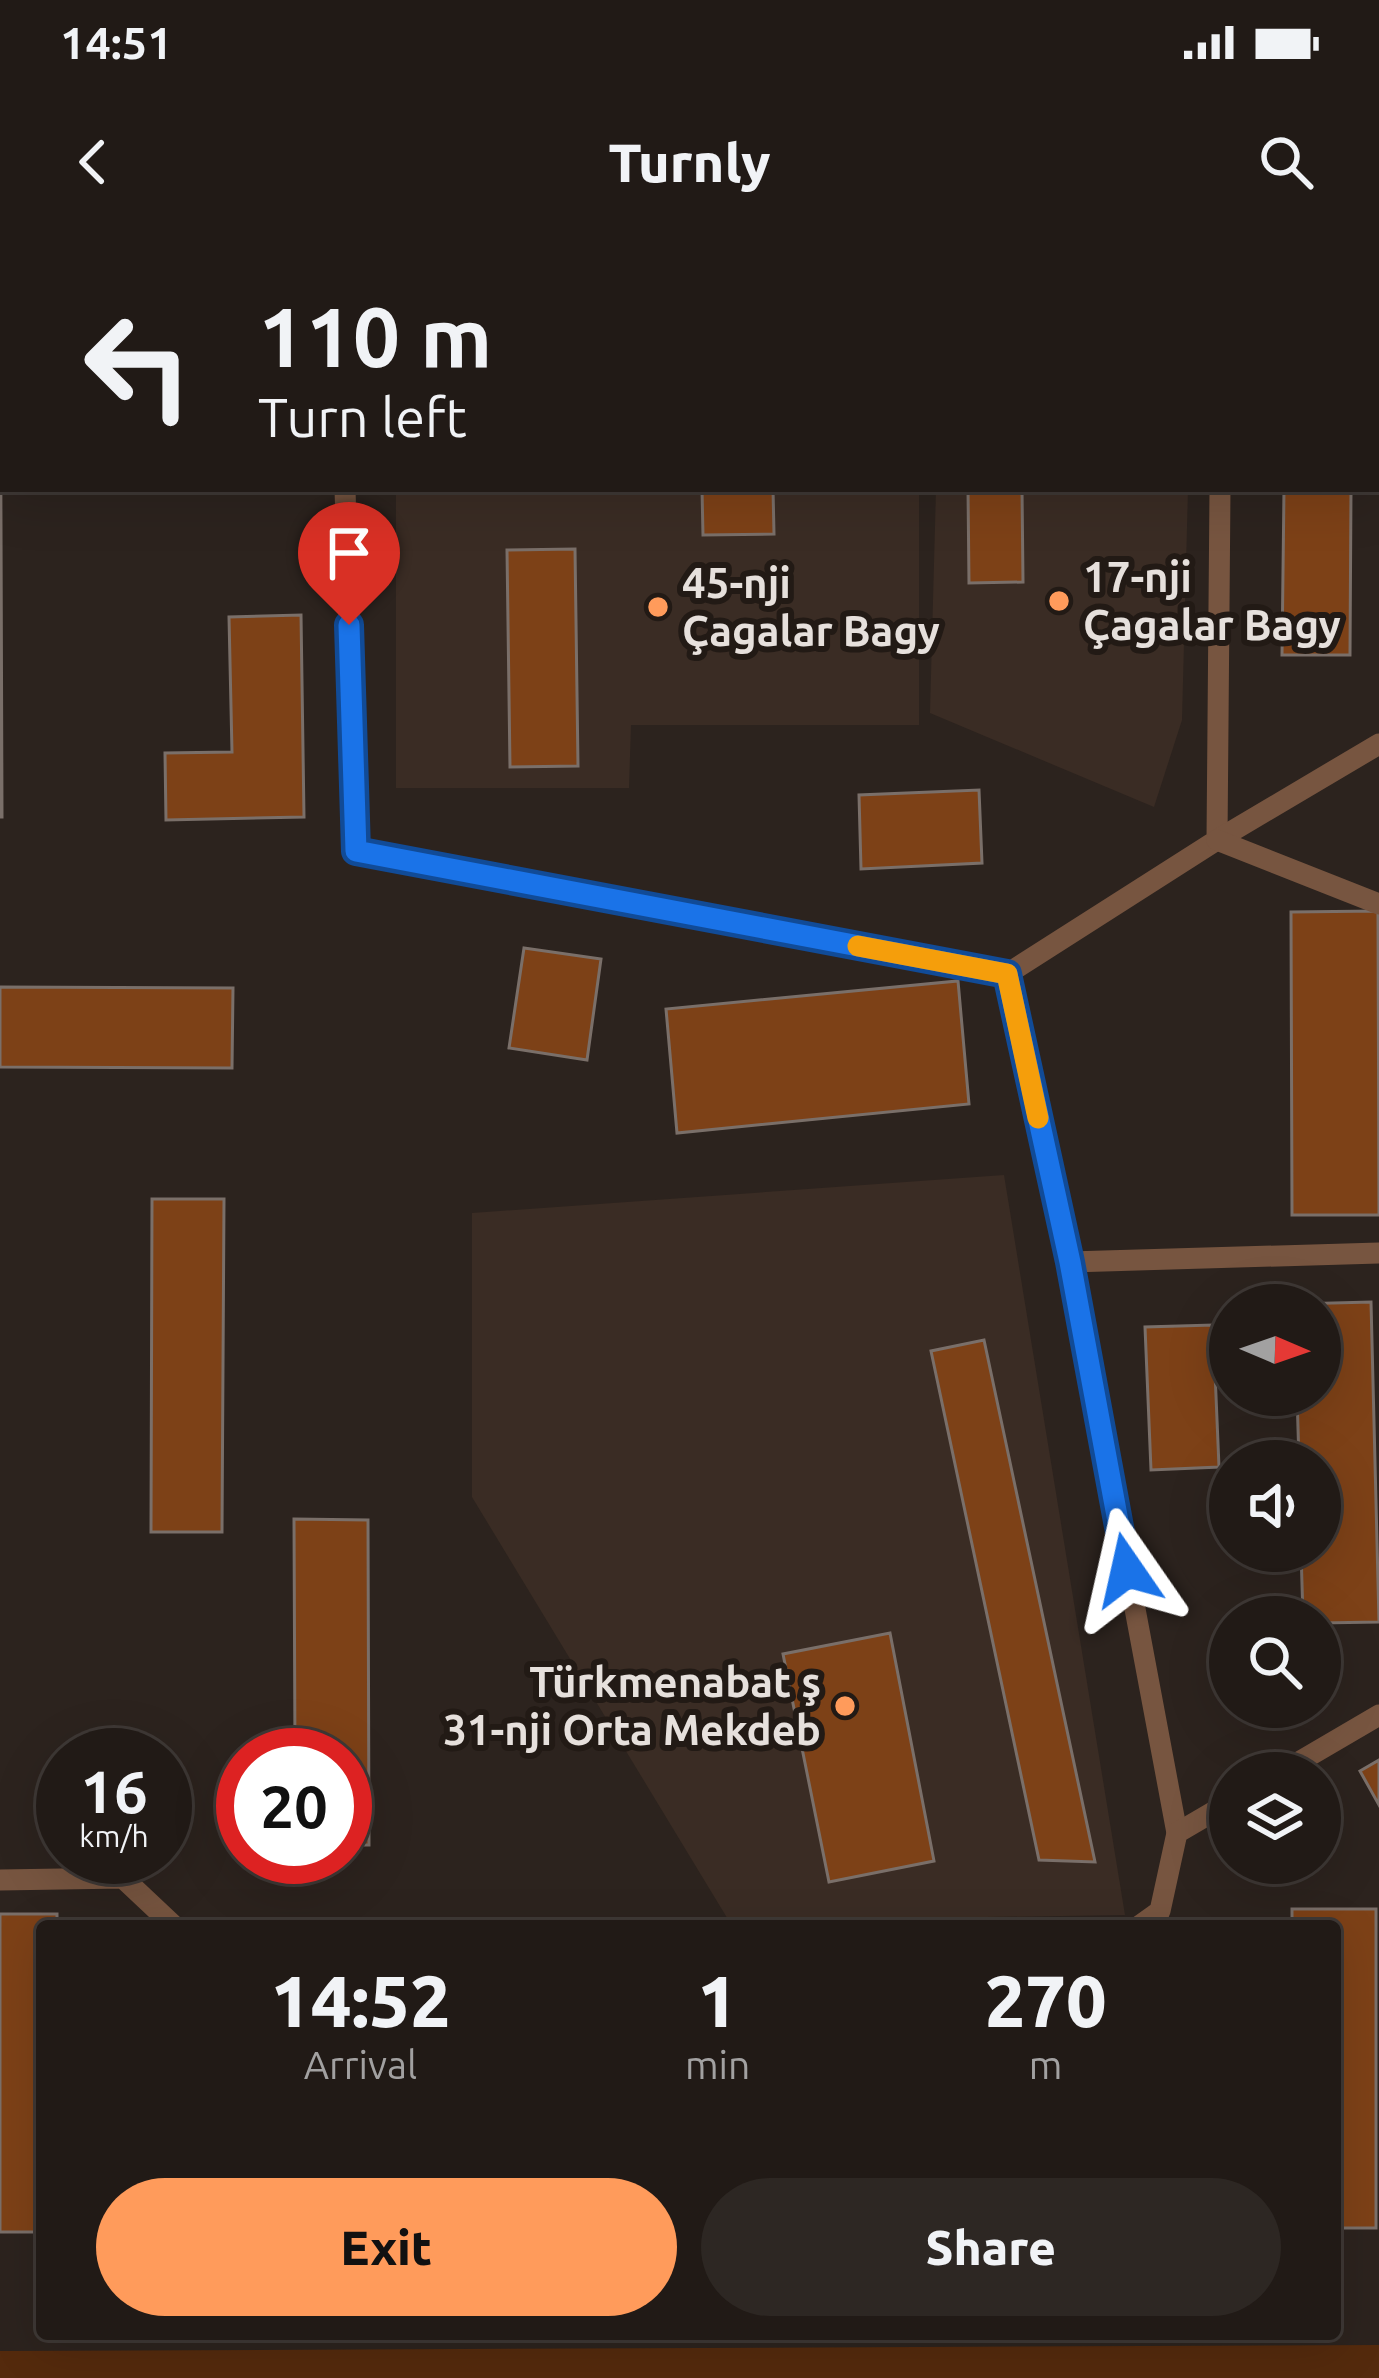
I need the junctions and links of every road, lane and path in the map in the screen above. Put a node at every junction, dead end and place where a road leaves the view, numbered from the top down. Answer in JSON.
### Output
{"nodes":[{"id":1,"x":346,"y":492,"type":"edge"},
{"id":2,"x":1220,"y":492,"type":"edge"},
{"id":3,"x":1379,"y":744,"type":"edge"},
{"id":4,"x":1216,"y":840,"type":"junction"},
{"id":5,"x":1379,"y":904,"type":"edge"},
{"id":6,"x":1007,"y":974,"type":"junction"},
{"id":7,"x":1379,"y":1253,"type":"edge"},
{"id":8,"x":1070,"y":1262,"type":"junction"},
{"id":9,"x":1379,"y":1715,"type":"edge"},
{"id":10,"x":1316,"y":1752,"type":"edge"},
{"id":11,"x":1209,"y":1814,"type":"edge"},
{"id":12,"x":1177,"y":1833,"type":"junction"},
{"id":13,"x":0,"y":1880,"type":"edge"},
{"id":14,"x":168,"y":1920,"type":"edge"},
{"id":15,"x":1147,"y":1920,"type":"edge"}],
"edges":[{"from":1,"to":6,"type":"lane"},
{"from":2,"to":4,"type":"lane"},
{"from":3,"to":4,"type":"lane"},
{"from":4,"to":5,"type":"lane"},
{"from":4,"to":6,"type":"lane"},
{"from":6,"to":8,"type":"lane"},
{"from":7,"to":8,"type":"lane"},
{"from":8,"to":12,"type":"lane"},
{"from":9,"to":10,"type":"lane"},
{"from":11,"to":12,"type":"lane"},
{"from":12,"to":15,"type":"lane"},
{"from":13,"to":14,"type":"lane"}]}
